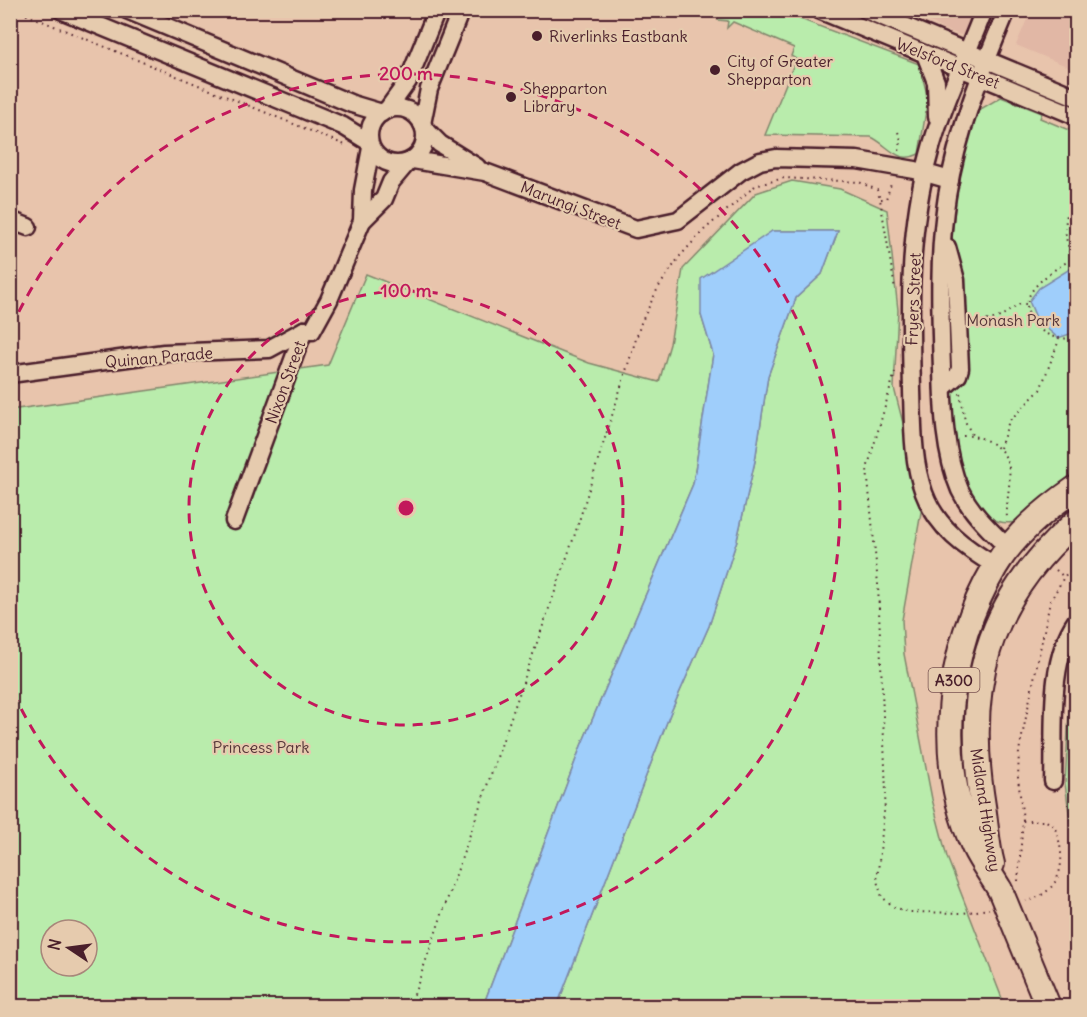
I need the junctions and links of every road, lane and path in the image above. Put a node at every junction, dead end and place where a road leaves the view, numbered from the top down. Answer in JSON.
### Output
{"nodes":[{"id":1,"x":15,"y":10,"type":"edge"},
{"id":2,"x":61,"y":10,"type":"edge"},
{"id":3,"x":126,"y":10,"type":"edge"},
{"id":4,"x":819,"y":10,"type":"edge"},
{"id":5,"x":866,"y":10,"type":"edge"},
{"id":6,"x":984,"y":10,"type":"edge"},
{"id":7,"x":1007,"y":10,"type":"edge"},
{"id":8,"x":436,"y":11,"type":"edge"},
{"id":9,"x":459,"y":16,"type":"edge"},
{"id":10,"x":163,"y":26,"type":"junction"},
{"id":11,"x":154,"y":49,"type":"junction"},
{"id":12,"x":968,"y":52,"type":"junction"},
{"id":13,"x":925,"y":54,"type":"junction"},
{"id":14,"x":987,"y":60,"type":"junction"},
{"id":15,"x":961,"y":68,"type":"junction"},
{"id":16,"x":981,"y":77,"type":"junction"},
{"id":17,"x":1077,"y":97,"type":"edge"},
{"id":18,"x":384,"y":111,"type":"junction"},
{"id":19,"x":1077,"y":116,"type":"edge"},
{"id":20,"x":423,"y":126,"type":"junction"},
{"id":21,"x":938,"y":127,"type":"junction"},
{"id":22,"x":346,"y":145,"type":"dead end"},
{"id":23,"x":370,"y":145,"type":"junction"},
{"id":24,"x":410,"y":161,"type":"junction"},
{"id":25,"x":485,"y":172,"type":"junction"},
{"id":26,"x":925,"y":173,"type":"junction"},
{"id":27,"x":950,"y":180,"type":"junction"},
{"id":28,"x":1077,"y":187,"type":"edge"},
{"id":29,"x":10,"y":220,"type":"edge"},
{"id":30,"x":362,"y":221,"type":"junction"},
{"id":31,"x":28,"y":227,"type":"dead end"},
{"id":32,"x":943,"y":235,"type":"junction"},
{"id":33,"x":1075,"y":257,"type":"edge"},
{"id":34,"x":1077,"y":262,"type":"edge"},
{"id":35,"x":895,"y":295,"type":"dead end"},
{"id":36,"x":1027,"y":304,"type":"junction"},
{"id":37,"x":960,"y":326,"type":"junction"},
{"id":38,"x":304,"y":330,"type":"junction"},
{"id":39,"x":1077,"y":335,"type":"edge"},
{"id":40,"x":1059,"y":340,"type":"junction"},
{"id":41,"x":897,"y":363,"type":"dead end"},
{"id":42,"x":10,"y":374,"type":"edge"},
{"id":43,"x":957,"y":375,"type":"junction"},
{"id":44,"x":943,"y":388,"type":"junction"},
{"id":45,"x":1000,"y":448,"type":"junction"},
{"id":46,"x":1077,"y":488,"type":"edge"},
{"id":47,"x":1007,"y":520,"type":"dead end"},
{"id":48,"x":234,"y":521,"type":"dead end"},
{"id":49,"x":1077,"y":522,"type":"edge"},
{"id":50,"x":1002,"y":557,"type":"junction"},
{"id":51,"x":1077,"y":562,"type":"edge"},
{"id":52,"x":1023,"y":576,"type":"junction"},
{"id":53,"x":1077,"y":621,"type":"edge"},
{"id":54,"x":1053,"y":781,"type":"dead end"},
{"id":55,"x":1023,"y":821,"type":"junction"},
{"id":56,"x":1009,"y":896,"type":"junction"},
{"id":57,"x":410,"y":1006,"type":"edge"},
{"id":58,"x":1048,"y":1006,"type":"edge"}],
"edges":[{"from":1,"to":22,"type":"path"},
{"from":2,"to":11,"type":"street"},
{"from":3,"to":10,"type":"street"},
{"from":4,"to":13,"type":"street","name":"Welsford Street"},
{"from":5,"to":12,"type":"street","name":"Welsford Street"},
{"from":6,"to":12,"type":"street","name":"Fryers Street"},
{"from":7,"to":14,"type":"street","name":"Fryers Street"},
{"from":8,"to":9,"type":"street"},
{"from":8,"to":18,"type":"street"},
{"from":9,"to":20,"type":"street"},
{"from":10,"to":11,"type":"street"},
{"from":10,"to":18,"type":"street"},
{"from":11,"to":23,"type":"street"},
{"from":12,"to":14,"type":"street","name":"Welsford Street"},
{"from":12,"to":15,"type":"street","name":"Fryers Street"},
{"from":13,"to":15,"type":"street","name":"Welsford Street"},
{"from":13,"to":21,"type":"street"},
{"from":14,"to":16,"type":"street","name":"Fryers Street"},
{"from":14,"to":17,"type":"street","name":"Welsford Street"},
{"from":15,"to":16,"type":"street","name":"Welsford Street"},
{"from":15,"to":21,"type":"street","name":"Fryers Street"},
{"from":16,"to":19,"type":"street","name":"Welsford Street"},
{"from":16,"to":27,"type":"street","name":"Fryers Street"},
{"from":18,"to":20,"type":"street"},
{"from":18,"to":23,"type":"street"},
{"from":20,"to":24,"type":"street"},
{"from":20,"to":25,"type":"street","name":"Marungi Street"},
{"from":21,"to":26,"type":"street","name":"Fryers Street"},
{"from":23,"to":24,"type":"street"},
{"from":23,"to":30,"type":"street","name":"Nixon Street"},
{"from":24,"to":25,"type":"street","name":"Marungi Street"},
{"from":24,"to":30,"type":"street","name":"Nixon Street"},
{"from":25,"to":26,"type":"street","name":"Marungi Street"},
{"from":26,"to":27,"type":"street","name":"Marungi Street"},
{"from":26,"to":50,"type":"street","name":"Fryers Street"},
{"from":27,"to":32,"type":"street","name":"Fryers Street"},
{"from":28,"to":33,"type":"path"},
{"from":29,"to":31,"type":"street"},
{"from":30,"to":38,"type":"street","name":"Nixon Street"},
{"from":32,"to":37,"type":"street"},
{"from":32,"to":44,"type":"street","name":"Fryers Street"},
{"from":33,"to":34,"type":"path"},
{"from":33,"to":36,"type":"path"},
{"from":35,"to":57,"type":"path"},
{"from":36,"to":37,"type":"path"},
{"from":36,"to":40,"type":"path"},
{"from":37,"to":43,"type":"street"},
{"from":38,"to":42,"type":"street","name":"Quinan Parade"},
{"from":38,"to":48,"type":"street","name":"Nixon Street"},
{"from":39,"to":40,"type":"path"},
{"from":40,"to":45,"type":"path"},
{"from":41,"to":56,"type":"path"},
{"from":43,"to":44,"type":"street"},
{"from":43,"to":45,"type":"path"},
{"from":44,"to":50,"type":"street","name":"Fryers Street"},
{"from":45,"to":47,"type":"path"},
{"from":46,"to":50,"type":"highway","name":"Midland Highway","number":"A300"},
{"from":49,"to":52,"type":"highway","name":"Midland Highway","number":"A300"},
{"from":50,"to":52,"type":"highway"},
{"from":50,"to":56,"type":"highway","name":"Midland Highway","number":"A300"},
{"from":51,"to":55,"type":"path"},
{"from":52,"to":56,"type":"highway","name":"Midland Highway","number":"A300"},
{"from":53,"to":54,"type":"street"},
{"from":55,"to":56,"type":"path"},
{"from":55,"to":56,"type":"path"},
{"from":56,"to":58,"type":"highway","number":"A300","bridge":true}]}
